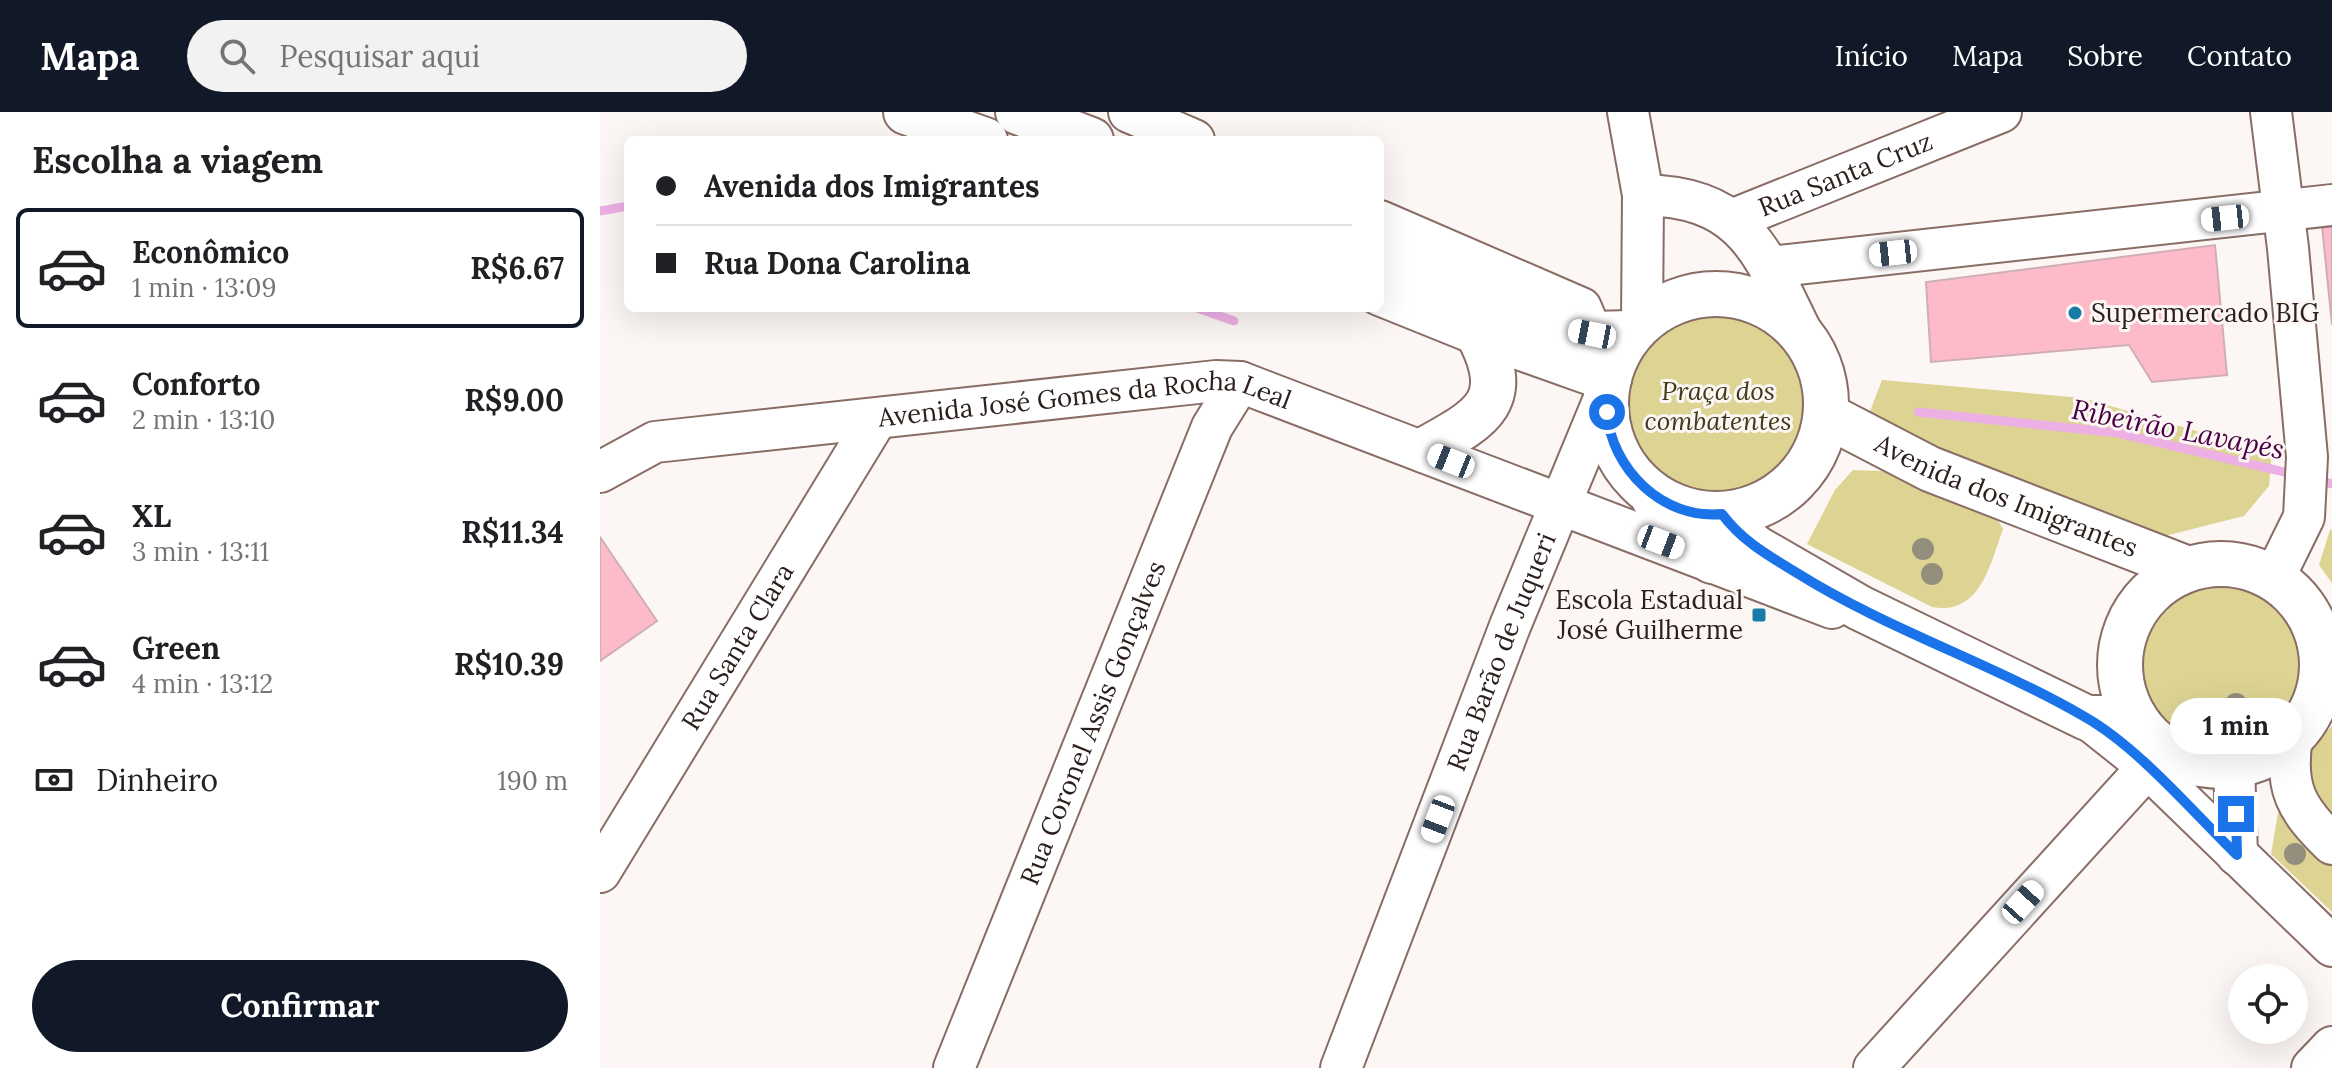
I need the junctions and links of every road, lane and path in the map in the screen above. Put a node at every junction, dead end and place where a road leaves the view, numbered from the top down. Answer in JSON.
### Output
{"nodes":[{"id":1,"x":906,"y":112,"type":"edge"},
{"id":2,"x":1018,"y":112,"type":"edge"},
{"id":3,"x":1129,"y":112,"type":"edge"},
{"id":4,"x":1628,"y":112,"type":"edge"},
{"id":5,"x":1998,"y":112,"type":"edge"},
{"id":6,"x":2271,"y":112,"type":"edge"},
{"id":7,"x":974,"y":136,"type":"edge"},
{"id":8,"x":1081,"y":136,"type":"edge"},
{"id":9,"x":1185,"y":136,"type":"edge"},
{"id":10,"x":1643,"y":195,"type":"junction"},
{"id":11,"x":2332,"y":205,"type":"edge"},
{"id":12,"x":2284,"y":212,"type":"junction"},
{"id":13,"x":1734,"y":219,"type":"junction"},
{"id":14,"x":1384,"y":223,"type":"edge"},
{"id":15,"x":1384,"y":258,"type":"edge"},
{"id":16,"x":1769,"y":267,"type":"junction"},
{"id":17,"x":1384,"y":295,"type":"edge"},
{"id":18,"x":1621,"y":330,"type":"junction"},
{"id":19,"x":1477,"y":332,"type":"junction"},
{"id":20,"x":1803,"y":335,"type":"junction"},
{"id":21,"x":1240,"y":382,"type":"junction"},
{"id":22,"x":1608,"y":386,"type":"junction"},
{"id":23,"x":1826,"y":415,"type":"junction"},
{"id":24,"x":876,"y":420,"type":"junction"},
{"id":25,"x":1424,"y":450,"type":"junction"},
{"id":26,"x":600,"y":472,"type":"edge"},
{"id":27,"x":1644,"y":488,"type":"junction"},
{"id":28,"x":1560,"y":504,"type":"junction"},
{"id":29,"x":1722,"y":514,"type":"junction"},
{"id":30,"x":1712,"y":561,"type":"junction"},
{"id":31,"x":2188,"y":569,"type":"junction"},
{"id":32,"x":2303,"y":601,"type":"edge"},
{"id":33,"x":1860,"y":608,"type":"junction"},
{"id":34,"x":2327,"y":666,"type":"edge"},
{"id":35,"x":2292,"y":737,"type":"junction"},
{"id":36,"x":2141,"y":744,"type":"junction"},
{"id":37,"x":2220,"y":766,"type":"junction"},
{"id":38,"x":2332,"y":844,"type":"edge"},
{"id":39,"x":2237,"y":855,"type":"junction"},
{"id":40,"x":600,"y":872,"type":"edge"},
{"id":41,"x":2332,"y":946,"type":"edge"},
{"id":42,"x":2332,"y":1047,"type":"edge"},
{"id":43,"x":954,"y":1068,"type":"edge"},
{"id":44,"x":1341,"y":1068,"type":"edge"},
{"id":45,"x":1874,"y":1068,"type":"edge"},
{"id":46,"x":2312,"y":1068,"type":"edge"}],
"edges":[{"from":1,"to":7,"type":"main road"},
{"from":2,"to":8,"type":"main road"},
{"from":3,"to":9,"type":"street"},
{"from":4,"to":10,"type":"street"},
{"from":5,"to":13,"type":"street","name":"Rua Santa Cruz"},
{"from":6,"to":12,"type":"street"},
{"from":10,"to":13,"type":"street"},
{"from":10,"to":18,"type":"street"},
{"from":11,"to":12,"type":"street"},
{"from":12,"to":16,"type":"street"},
{"from":12,"to":32,"type":"street"},
{"from":13,"to":16,"type":"street"},
{"from":14,"to":18,"type":"street"},
{"from":15,"to":18,"type":"main road"},
{"from":16,"to":20,"type":"street"},
{"from":17,"to":19,"type":"main road"},
{"from":18,"to":20,"type":"main road"},
{"from":18,"to":22,"type":"main road"},
{"from":19,"to":22,"type":"main road"},
{"from":19,"to":25,"type":"main road"},
{"from":20,"to":23,"type":"main road"},
{"from":21,"to":24,"type":"street","name":"Avenida José Gomes da Rocha Leal"},
{"from":21,"to":25,"type":"street","name":"Avenida José Gomes da Rocha Leal"},
{"from":21,"to":43,"type":"street","name":"Rua Coronel Assis Gonçalves"},
{"from":22,"to":27,"type":"main road"},
{"from":22,"to":28,"type":"street"},
{"from":23,"to":29,"type":"main road"},
{"from":23,"to":31,"type":"main road","name":"Avenida dos Imigrantes"},
{"from":24,"to":26,"type":"street","name":"Avenida José Gomes da Rocha Leal"},
{"from":24,"to":40,"type":"street","name":"Rua Santa Clara"},
{"from":25,"to":28,"type":"street","name":"Avenida José Gomes da Rocha Leal"},
{"from":27,"to":29,"type":"main road"},
{"from":27,"to":30,"type":"main road"},
{"from":28,"to":30,"type":"street","name":"Avenida José Gomes da Rocha Leal"},
{"from":28,"to":44,"type":"street","name":"Rua Barão de Juqueri"},
{"from":29,"to":33,"type":"main road"},
{"from":30,"to":33,"type":"street","name":"Avenida José Gomes da Rocha Leal"},
{"from":31,"to":32,"type":"main road","name":"Avenida dos Imigrantes"},
{"from":31,"to":36,"type":"main road","name":"Avenida dos Imigrantes"},
{"from":32,"to":34,"type":"main road"},
{"from":33,"to":36,"type":"main road"},
{"from":34,"to":35,"type":"main road"},
{"from":35,"to":37,"type":"main road"},
{"from":35,"to":38,"type":"street"},
{"from":36,"to":37,"type":"main road"},
{"from":36,"to":39,"type":"street"},
{"from":36,"to":45,"type":"street"},
{"from":37,"to":39,"type":"street"},
{"from":39,"to":41,"type":"street"},
{"from":42,"to":46,"type":"street"}]}
